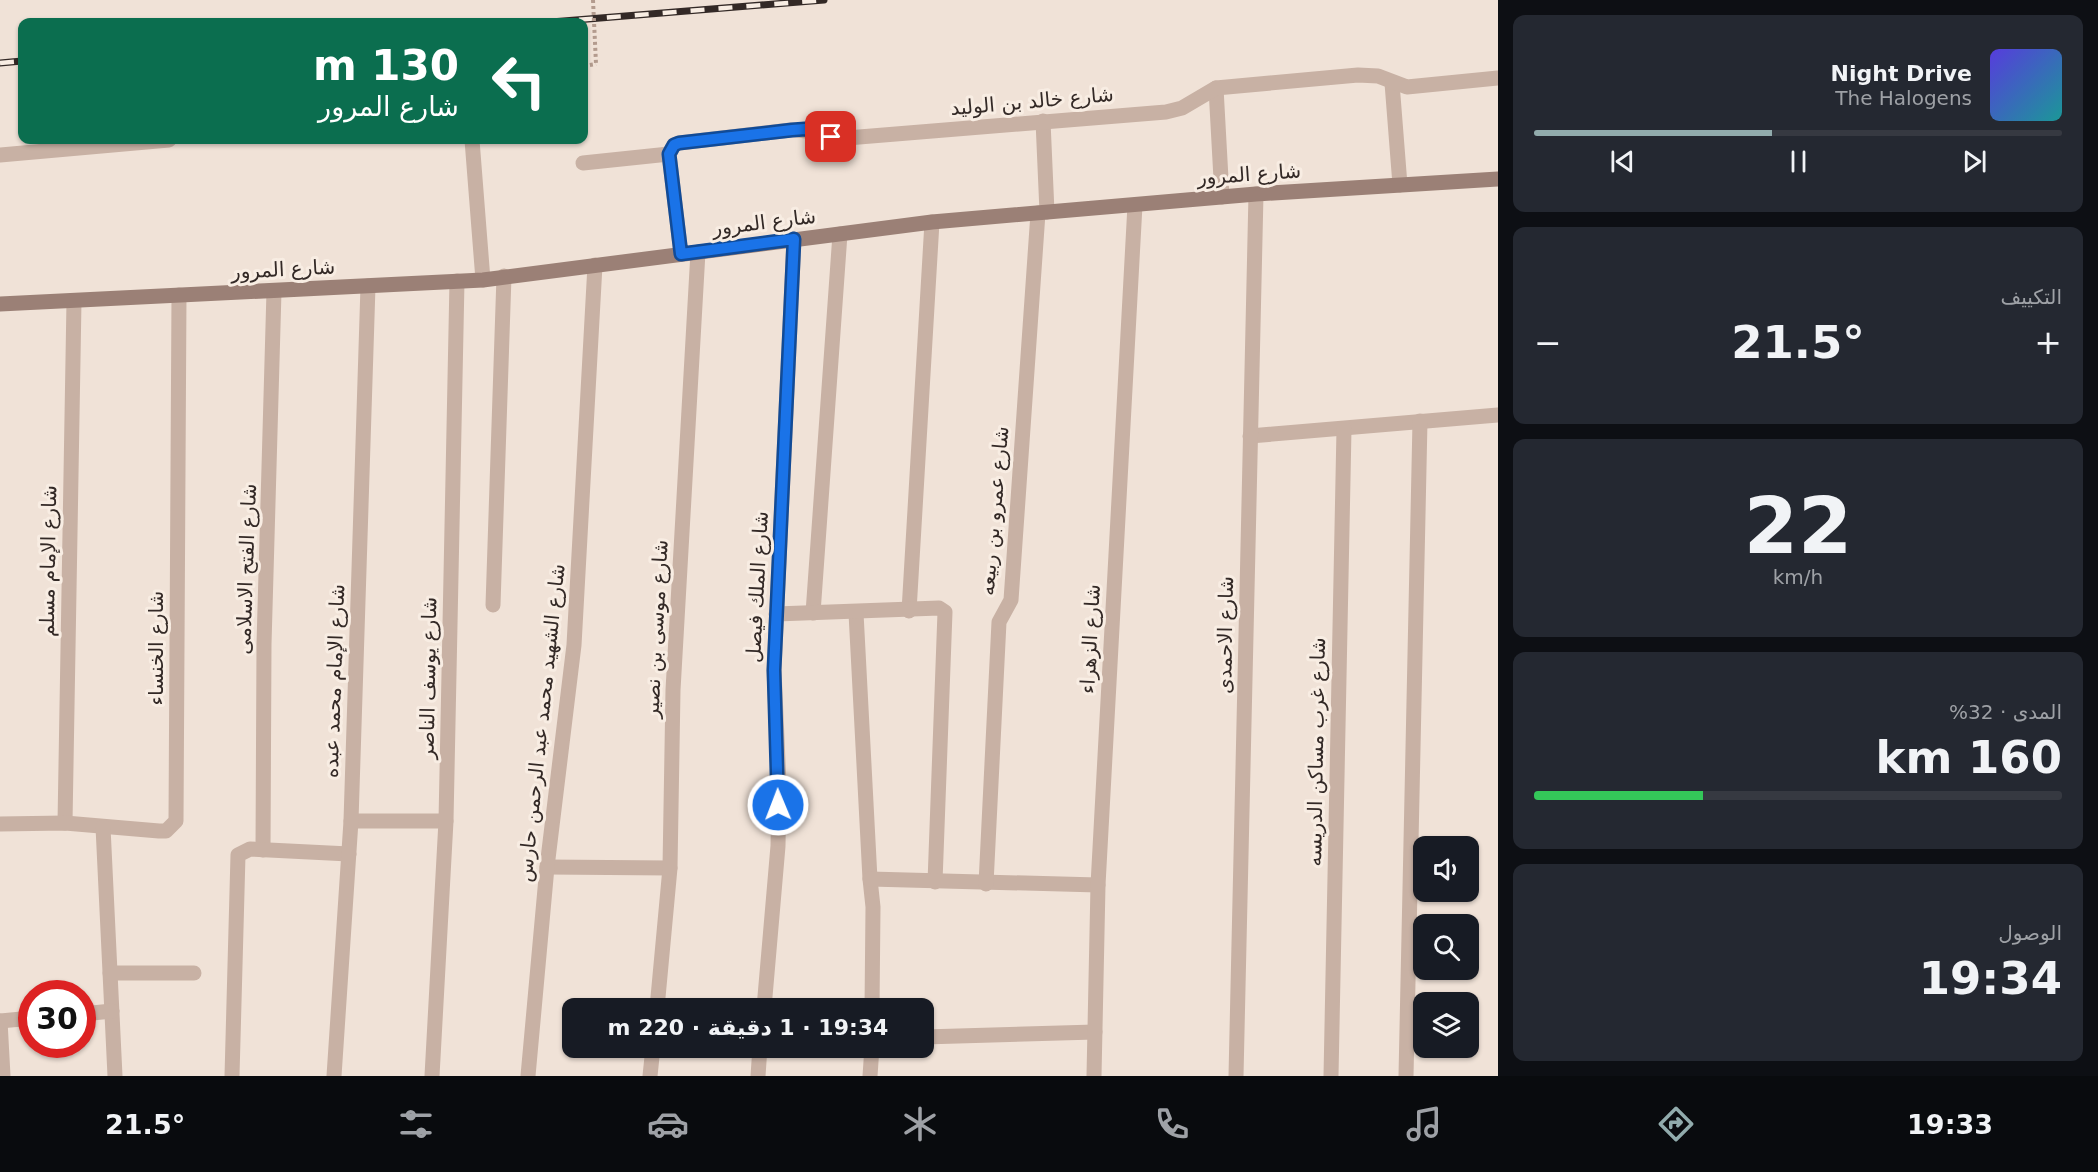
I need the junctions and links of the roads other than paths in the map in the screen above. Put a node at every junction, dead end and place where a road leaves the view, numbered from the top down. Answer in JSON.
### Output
{"nodes":[{"id":1,"x":1498,"y":78,"type":"edge"},
{"id":2,"x":1392,"y":83,"type":"junction"},
{"id":3,"x":1216,"y":88,"type":"junction"},
{"id":4,"x":1043,"y":121,"type":"junction"},
{"id":5,"x":124,"y":144,"type":"edge"},
{"id":6,"x":472,"y":144,"type":"edge"},
{"id":7,"x":669,"y":154,"type":"junction"},
{"id":8,"x":0,"y":155,"type":"edge"},
{"id":9,"x":583,"y":163,"type":"dead end"},
{"id":10,"x":1498,"y":179,"type":"edge"},
{"id":11,"x":1400,"y":185,"type":"junction"},
{"id":12,"x":1256,"y":194,"type":"junction"},
{"id":13,"x":1222,"y":197,"type":"junction"},
{"id":14,"x":1135,"y":205,"type":"junction"},
{"id":15,"x":1043,"y":212,"type":"junction"},
{"id":16,"x":932,"y":222,"type":"junction"},
{"id":17,"x":840,"y":234,"type":"junction"},
{"id":18,"x":794,"y":239,"type":"junction"},
{"id":19,"x":698,"y":252,"type":"junction"},
{"id":20,"x":681,"y":254,"type":"junction"},
{"id":21,"x":595,"y":265,"type":"junction"},
{"id":22,"x":504,"y":276,"type":"junction"},
{"id":23,"x":483,"y":280,"type":"junction"},
{"id":24,"x":457,"y":281,"type":"junction"},
{"id":25,"x":368,"y":286,"type":"junction"},
{"id":26,"x":274,"y":291,"type":"junction"},
{"id":27,"x":179,"y":295,"type":"junction"},
{"id":28,"x":74,"y":301,"type":"junction"},
{"id":29,"x":0,"y":304,"type":"edge"},
{"id":30,"x":1498,"y":415,"type":"edge"},
{"id":31,"x":1420,"y":421,"type":"junction"},
{"id":32,"x":1344,"y":429,"type":"junction"},
{"id":33,"x":1250,"y":436,"type":"junction"},
{"id":34,"x":493,"y":605,"type":"dead end"},
{"id":35,"x":909,"y":611,"type":"junction"},
{"id":36,"x":813,"y":613,"type":"junction"},
{"id":37,"x":856,"y":613,"type":"junction"},
{"id":38,"x":776,"y":614,"type":"junction"},
{"id":39,"x":351,"y":821,"type":"junction"},
{"id":40,"x":446,"y":821,"type":"junction"},
{"id":41,"x":65,"y":823,"type":"junction"},
{"id":42,"x":0,"y":824,"type":"edge"},
{"id":43,"x":103,"y":827,"type":"junction"},
{"id":44,"x":263,"y":849,"type":"junction"},
{"id":45,"x":349,"y":854,"type":"junction"},
{"id":46,"x":547,"y":867,"type":"junction"},
{"id":47,"x":669,"y":868,"type":"junction"},
{"id":48,"x":870,"y":879,"type":"junction"},
{"id":49,"x":935,"y":882,"type":"junction"},
{"id":50,"x":986,"y":884,"type":"junction"},
{"id":51,"x":1098,"y":885,"type":"junction"},
{"id":52,"x":110,"y":973,"type":"junction"},
{"id":53,"x":194,"y":973,"type":"dead end"},
{"id":54,"x":658,"y":998,"type":"edge"},
{"id":55,"x":765,"y":998,"type":"edge"},
{"id":56,"x":872,"y":998,"type":"edge"},
{"id":57,"x":112,"y":1011,"type":"junction"},
{"id":58,"x":96,"y":1013,"type":"edge"},
{"id":59,"x":18,"y":1019,"type":"edge"},
{"id":60,"x":0,"y":1021,"type":"edge"},
{"id":61,"x":1095,"y":1032,"type":"junction"},
{"id":62,"x":934,"y":1037,"type":"edge"},
{"id":63,"x":652,"y":1058,"type":"edge"},
{"id":64,"x":759,"y":1058,"type":"edge"},
{"id":65,"x":871,"y":1058,"type":"edge"},
{"id":66,"x":3,"y":1076,"type":"edge"},
{"id":67,"x":115,"y":1076,"type":"edge"},
{"id":68,"x":232,"y":1076,"type":"edge"},
{"id":69,"x":334,"y":1076,"type":"edge"},
{"id":70,"x":432,"y":1076,"type":"edge"},
{"id":71,"x":528,"y":1076,"type":"edge"},
{"id":72,"x":650,"y":1076,"type":"edge"},
{"id":73,"x":758,"y":1076,"type":"edge"},
{"id":74,"x":870,"y":1076,"type":"edge"},
{"id":75,"x":1094,"y":1076,"type":"edge"},
{"id":76,"x":1236,"y":1076,"type":"edge"},
{"id":77,"x":1331,"y":1076,"type":"edge"},
{"id":78,"x":1406,"y":1076,"type":"edge"}],
"edges":[{"from":1,"to":2,"type":"street","name":"شارع خالد بن الوليد"},
{"from":2,"to":3,"type":"street","name":"شارع خالد بن الوليد"},
{"from":2,"to":11,"type":"street"},
{"from":3,"to":4,"type":"street","name":"شارع خالد بن الوليد"},
{"from":3,"to":13,"type":"street"},
{"from":4,"to":7,"type":"street","name":"شارع خالد بن الوليد"},
{"from":4,"to":15,"type":"street","name":"شارع عمرو بن ربيعه"},
{"from":5,"to":8,"type":"street"},
{"from":6,"to":23,"type":"street"},
{"from":7,"to":9,"type":"street"},
{"from":7,"to":20,"type":"street"},
{"from":10,"to":11,"type":"street","name":"شارع المرور"},
{"from":11,"to":12,"type":"street","name":"شارع المرور"},
{"from":12,"to":13,"type":"street","name":"شارع المرور"},
{"from":12,"to":33,"type":"street","name":"شارع الاحمدى"},
{"from":13,"to":14,"type":"street","name":"شارع المرور"},
{"from":14,"to":15,"type":"street","name":"شارع المرور"},
{"from":14,"to":51,"type":"street","name":"شارع الزهراء"},
{"from":15,"to":16,"type":"street","name":"شارع المرور"},
{"from":15,"to":50,"type":"street","name":"شارع عمرو بن ربيعه"},
{"from":16,"to":17,"type":"street","name":"شارع المرور"},
{"from":16,"to":35,"type":"street"},
{"from":17,"to":18,"type":"street","name":"شارع المرور"},
{"from":17,"to":36,"type":"street"},
{"from":18,"to":19,"type":"street","name":"شارع المرور"},
{"from":18,"to":38,"type":"street","name":"شارع الملك فيصل"},
{"from":19,"to":20,"type":"street","name":"شارع المرور"},
{"from":19,"to":47,"type":"street","name":"شارع موسى بن نصير"},
{"from":20,"to":21,"type":"street","name":"شارع المرور"},
{"from":21,"to":22,"type":"street","name":"شارع المرور"},
{"from":21,"to":46,"type":"street","name":"شارع الشهيد محمد عبد الرحمن حارس"},
{"from":22,"to":23,"type":"street","name":"شارع المرور"},
{"from":22,"to":34,"type":"street"},
{"from":23,"to":24,"type":"street","name":"شارع المرور"},
{"from":24,"to":25,"type":"street","name":"شارع المرور"},
{"from":24,"to":40,"type":"street","name":"شارع يوسف الناصر"},
{"from":25,"to":26,"type":"street","name":"شارع المرور"},
{"from":25,"to":39,"type":"street","name":"شارع الإمام محمد عبده"},
{"from":26,"to":27,"type":"street","name":"شارع المرور"},
{"from":26,"to":44,"type":"street","name":"شارع الفتح الاسلامى"},
{"from":27,"to":28,"type":"street","name":"شارع المرور"},
{"from":27,"to":43,"type":"street","name":"شارع الخنساء"},
{"from":28,"to":29,"type":"street","name":"شارع المرور"},
{"from":28,"to":41,"type":"street","name":"شارع الإمام مسلم"},
{"from":30,"to":31,"type":"street"},
{"from":31,"to":32,"type":"street"},
{"from":31,"to":78,"type":"street"},
{"from":32,"to":33,"type":"street"},
{"from":32,"to":77,"type":"street","name":"شارع غرب مساكن الدريسه"},
{"from":33,"to":76,"type":"street","name":"شارع الاحمدى"},
{"from":35,"to":37,"type":"street"},
{"from":35,"to":49,"type":"street"},
{"from":36,"to":37,"type":"street"},
{"from":36,"to":38,"type":"street"},
{"from":37,"to":48,"type":"street"},
{"from":38,"to":55,"type":"street","name":"شارع الملك فيصل"},
{"from":39,"to":40,"type":"street"},
{"from":39,"to":45,"type":"street","name":"شارع الإمام محمد عبده"},
{"from":40,"to":70,"type":"street","name":"شارع يوسف الناصر"},
{"from":41,"to":42,"type":"street","name":"شارع الخنساء"},
{"from":41,"to":43,"type":"street","name":"شارع الخنساء"},
{"from":43,"to":52,"type":"street"},
{"from":44,"to":45,"type":"street"},
{"from":44,"to":68,"type":"street"},
{"from":45,"to":69,"type":"street","name":"شارع الإمام محمد عبده"},
{"from":46,"to":47,"type":"street"},
{"from":46,"to":71,"type":"street","name":"شارع الشهيد محمد عبد الرحمن حارس"},
{"from":47,"to":54,"type":"street","name":"شارع موسى بن نصير"},
{"from":48,"to":49,"type":"street"},
{"from":48,"to":56,"type":"street"},
{"from":49,"to":50,"type":"street"},
{"from":50,"to":51,"type":"street"},
{"from":51,"to":61,"type":"street","name":"شارع الزهراء"},
{"from":52,"to":53,"type":"street"},
{"from":52,"to":57,"type":"street"},
{"from":57,"to":58,"type":"street"},
{"from":57,"to":67,"type":"street"},
{"from":59,"to":60,"type":"street"},
{"from":60,"to":66,"type":"street"},
{"from":61,"to":62,"type":"street"},
{"from":61,"to":75,"type":"street","name":"شارع الزهراء"},
{"from":63,"to":72,"type":"street"},
{"from":64,"to":73,"type":"street"},
{"from":65,"to":74,"type":"street"}]}
